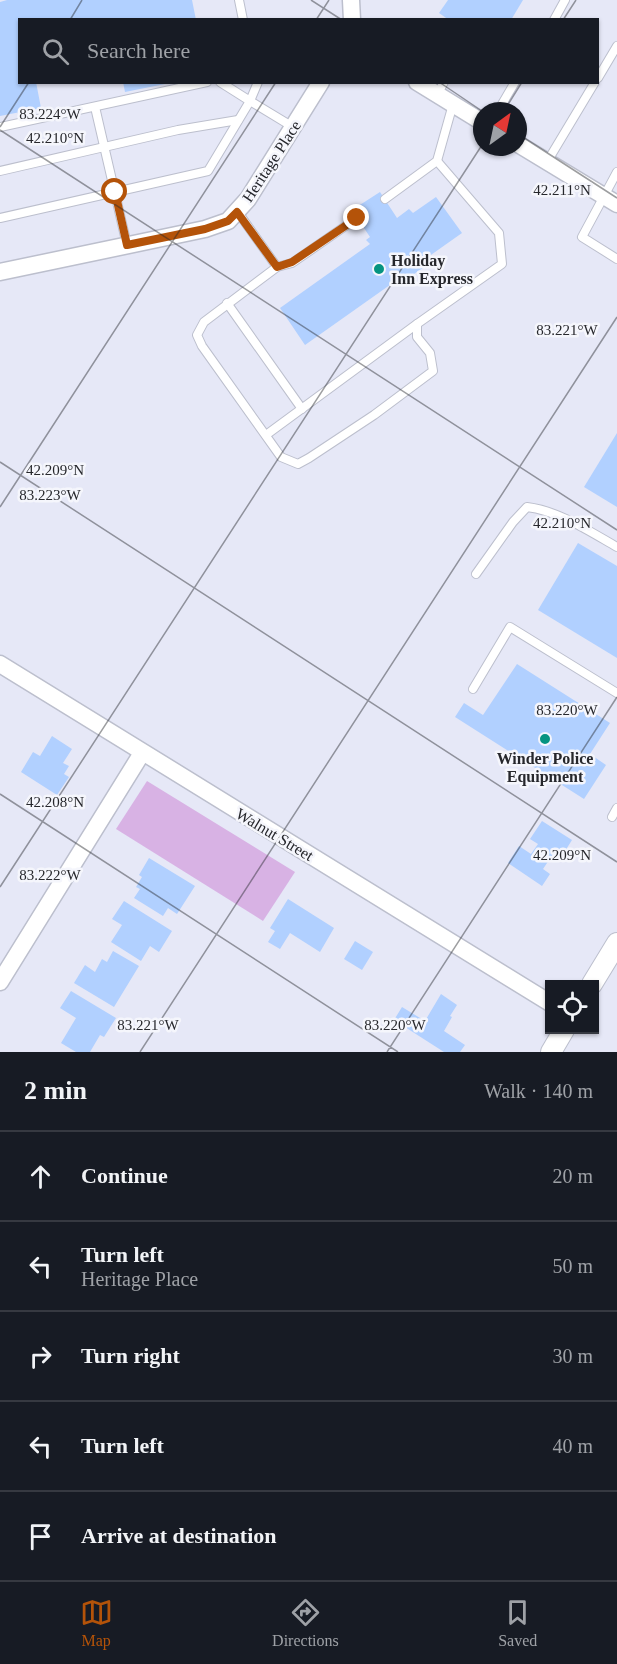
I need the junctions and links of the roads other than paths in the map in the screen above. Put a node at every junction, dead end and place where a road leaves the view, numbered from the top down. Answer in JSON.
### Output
{"nodes":[{"id":1,"x":239,"y":0,"type":"edge"},
{"id":2,"x":566,"y":0,"type":"edge"},
{"id":3,"x":354,"y":1,"type":"edge"},
{"id":4,"x":243,"y":18,"type":"edge"},
{"id":5,"x":352,"y":18,"type":"edge"},
{"id":6,"x":555,"y":18,"type":"edge"},
{"id":7,"x":617,"y":46,"type":"edge"},
{"id":8,"x":599,"y":75,"type":"edge"},
{"id":9,"x":198,"y":84,"type":"edge"},
{"id":10,"x":223,"y":84,"type":"edge"},
{"id":11,"x":257,"y":84,"type":"edge"},
{"id":12,"x":320,"y":84,"type":"edge"},
{"id":13,"x":425,"y":84,"type":"edge"},
{"id":14,"x":514,"y":84,"type":"edge"},
{"id":15,"x":594,"y":84,"type":"edge"},
{"id":16,"x":441,"y":88,"type":"edge"},
{"id":17,"x":250,"y":100,"type":"junction"},
{"id":18,"x":503,"y":102,"type":"edge"},
{"id":19,"x":453,"y":104,"type":"junction"},
{"id":20,"x":95,"y":107,"type":"junction"},
{"id":21,"x":473,"y":116,"type":"edge"},
{"id":22,"x":238,"y":120,"type":"junction"},
{"id":23,"x":0,"y":127,"type":"edge"},
{"id":24,"x":294,"y":127,"type":"junction"},
{"id":25,"x":104,"y":147,"type":"junction"},
{"id":26,"x":527,"y":150,"type":"edge"},
{"id":27,"x":437,"y":160,"type":"junction"},
{"id":28,"x":547,"y":162,"type":"junction"},
{"id":29,"x":0,"y":171,"type":"edge"},
{"id":30,"x":617,"y":172,"type":"edge"},
{"id":31,"x":115,"y":192,"type":"junction"},
{"id":32,"x":385,"y":199,"type":"dead end"},
{"id":33,"x":610,"y":200,"type":"edge"},
{"id":34,"x":237,"y":212,"type":"junction"},
{"id":35,"x":0,"y":218,"type":"edge"},
{"id":36,"x":357,"y":218,"type":"dead end"},
{"id":37,"x":127,"y":245,"type":"junction"},
{"id":38,"x":617,"y":259,"type":"edge"},
{"id":39,"x":277,"y":267,"type":"junction"},
{"id":40,"x":0,"y":272,"type":"edge"},
{"id":41,"x":227,"y":303,"type":"junction"},
{"id":42,"x":417,"y":324,"type":"junction"},
{"id":43,"x":302,"y":409,"type":"junction"},
{"id":44,"x":266,"y":435,"type":"junction"},
{"id":45,"x":617,"y":547,"type":"edge"},
{"id":46,"x":476,"y":574,"type":"dead end"},
{"id":47,"x":0,"y":664,"type":"edge"},
{"id":48,"x":473,"y":689,"type":"dead end"},
{"id":49,"x":617,"y":693,"type":"edge"},
{"id":50,"x":142,"y":753,"type":"junction"},
{"id":51,"x":617,"y":808,"type":"edge"},
{"id":52,"x":612,"y":817,"type":"dead end"},
{"id":53,"x":617,"y":943,"type":"edge"},
{"id":54,"x":594,"y":980,"type":"edge"},
{"id":55,"x":0,"y":981,"type":"edge"},
{"id":56,"x":545,"y":1002,"type":"edge"},
{"id":57,"x":561,"y":1034,"type":"edge"},
{"id":58,"x":551,"y":1052,"type":"edge"}],
"edges":[{"from":1,"to":4,"type":"lane"},
{"from":2,"to":6,"type":"lane"},
{"from":3,"to":5,"type":"street"},
{"from":7,"to":8,"type":"lane"},
{"from":9,"to":20,"type":"lane"},
{"from":10,"to":17,"type":"lane"},
{"from":11,"to":17,"type":"lane"},
{"from":12,"to":24,"type":"street","name":"Heritage Place"},
{"from":13,"to":16,"type":"street"},
{"from":14,"to":18,"type":"lane"},
{"from":15,"to":28,"type":"lane"},
{"from":16,"to":19,"type":"street"},
{"from":17,"to":22,"type":"lane"},
{"from":17,"to":24,"type":"lane"},
{"from":19,"to":21,"type":"street"},
{"from":19,"to":27,"type":"lane"},
{"from":20,"to":23,"type":"lane"},
{"from":20,"to":25,"type":"lane"},
{"from":22,"to":25,"type":"lane"},
{"from":22,"to":31,"type":"lane"},
{"from":24,"to":34,"type":"street","name":"Heritage Place"},
{"from":25,"to":29,"type":"lane"},
{"from":25,"to":31,"type":"lane"},
{"from":26,"to":28,"type":"street"},
{"from":27,"to":32,"type":"lane"},
{"from":27,"to":42,"type":"lane"},
{"from":28,"to":33,"type":"street"},
{"from":30,"to":33,"type":"lane"},
{"from":31,"to":35,"type":"lane"},
{"from":31,"to":37,"type":"lane"},
{"from":33,"to":38,"type":"lane"},
{"from":34,"to":37,"type":"street","name":"Heritage Place"},
{"from":34,"to":39,"type":"lane"},
{"from":36,"to":39,"type":"lane"},
{"from":37,"to":40,"type":"street","name":"Heritage Place"},
{"from":39,"to":41,"type":"lane"},
{"from":41,"to":43,"type":"lane"},
{"from":41,"to":44,"type":"lane"},
{"from":42,"to":43,"type":"lane"},
{"from":42,"to":44,"type":"lane"},
{"from":43,"to":44,"type":"lane"},
{"from":45,"to":46,"type":"lane"},
{"from":47,"to":50,"type":"street","name":"Walnut Street"},
{"from":48,"to":49,"type":"lane"},
{"from":50,"to":55,"type":"street"},
{"from":50,"to":56,"type":"street","name":"Walnut Street"},
{"from":51,"to":52,"type":"lane"},
{"from":53,"to":54,"type":"street"},
{"from":57,"to":58,"type":"street"}]}
